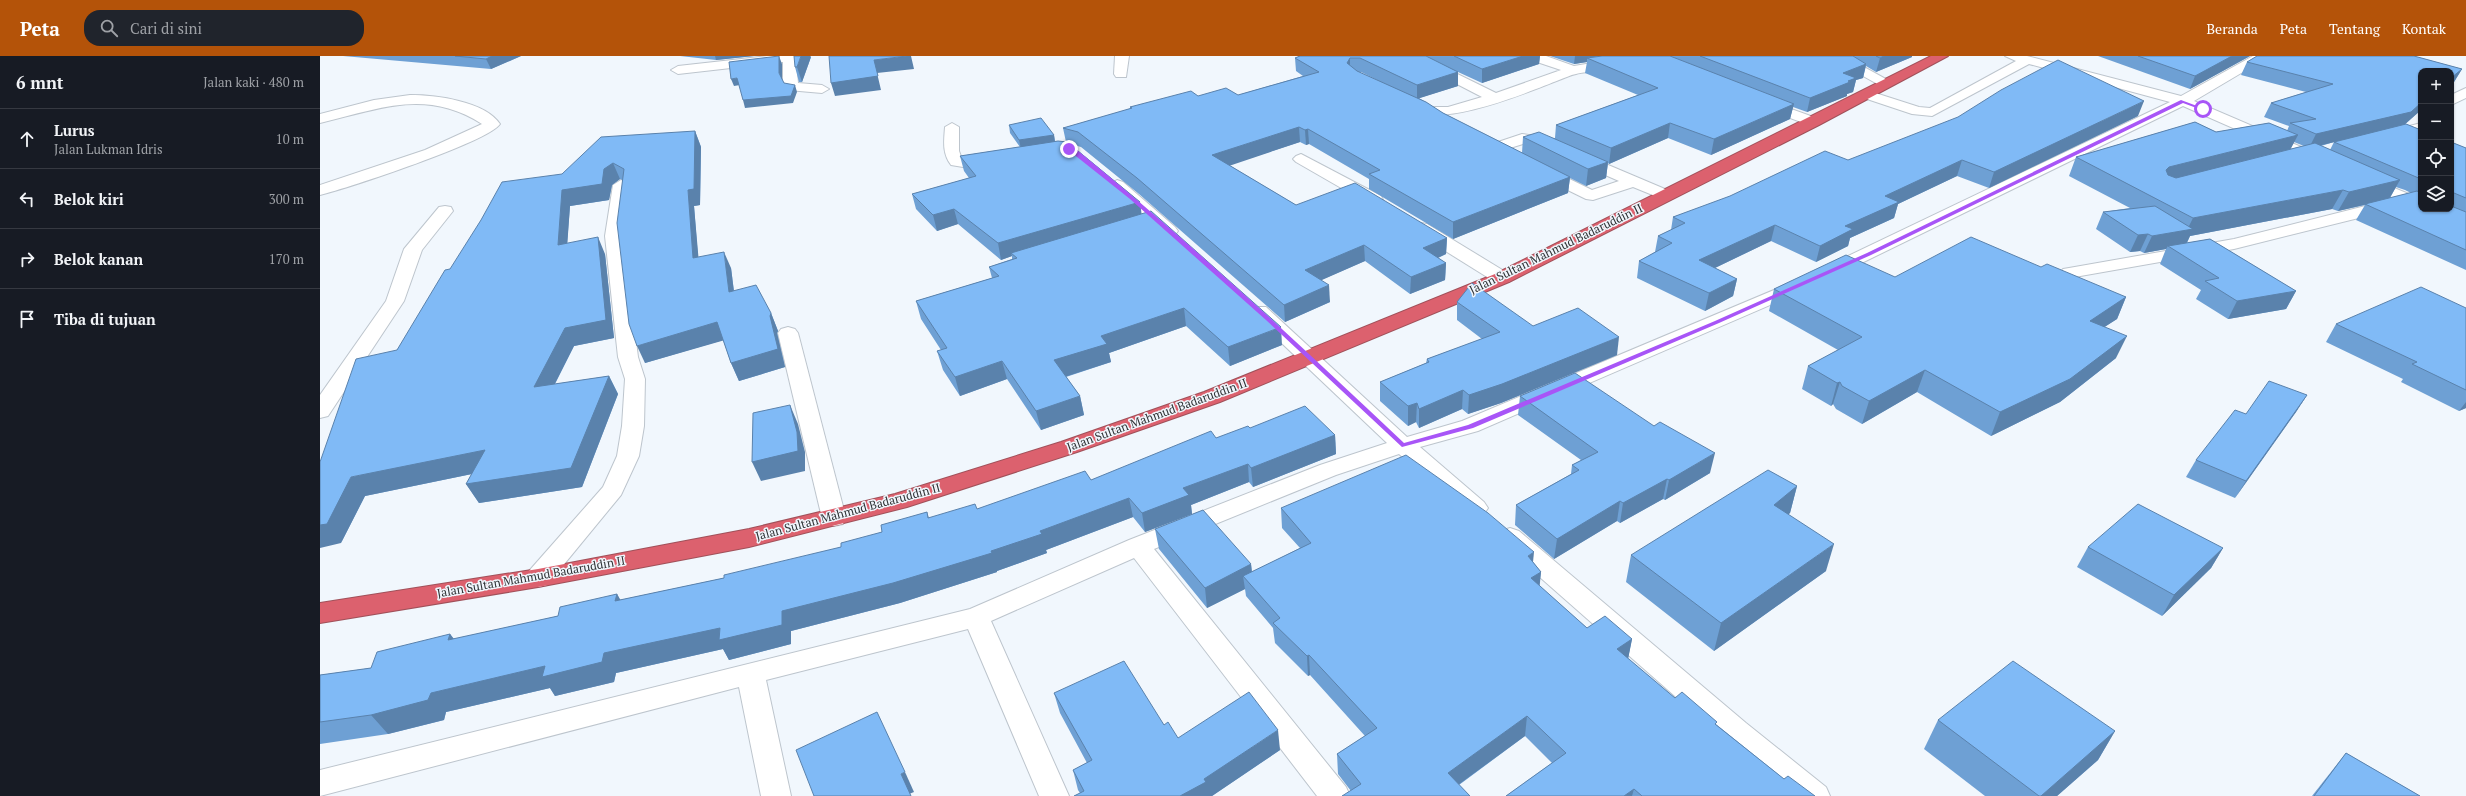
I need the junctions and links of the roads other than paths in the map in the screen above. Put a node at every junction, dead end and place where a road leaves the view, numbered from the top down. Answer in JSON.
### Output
{"nodes":[{"id":1,"x":803,"y":56,"type":"edge"},
{"id":2,"x":1122,"y":56,"type":"edge"},
{"id":3,"x":1533,"y":56,"type":"edge"},
{"id":4,"x":1834,"y":56,"type":"edge"},
{"id":5,"x":1940,"y":56,"type":"edge"},
{"id":6,"x":2012,"y":56,"type":"edge"},
{"id":7,"x":2263,"y":56,"type":"edge"},
{"id":8,"x":789,"y":58,"type":"junction"},
{"id":9,"x":1420,"y":60,"type":"edge"},
{"id":10,"x":2027,"y":60,"type":"junction"},
{"id":11,"x":1627,"y":62,"type":"edge"},
{"id":12,"x":678,"y":70,"type":"dead end"},
{"id":13,"x":1573,"y":70,"type":"junction"},
{"id":14,"x":1121,"y":74,"type":"dead end"},
{"id":15,"x":1886,"y":83,"type":"junction"},
{"id":16,"x":822,"y":89,"type":"dead end"},
{"id":17,"x":2466,"y":92,"type":"edge"},
{"id":18,"x":1866,"y":94,"type":"junction"},
{"id":19,"x":1399,"y":97,"type":"edge"},
{"id":20,"x":1495,"y":98,"type":"junction"},
{"id":21,"x":1750,"y":98,"type":"edge"},
{"id":22,"x":2454,"y":99,"type":"edge"},
{"id":23,"x":2183,"y":101,"type":"junction"},
{"id":24,"x":320,"y":119,"type":"edge"},
{"id":25,"x":1814,"y":122,"type":"junction"},
{"id":26,"x":952,"y":127,"type":"dead end"},
{"id":27,"x":2418,"y":128,"type":"edge"},
{"id":28,"x":2376,"y":139,"type":"edge"},
{"id":29,"x":1483,"y":140,"type":"edge"},
{"id":30,"x":1498,"y":147,"type":"junction"},
{"id":31,"x":2332,"y":150,"type":"edge"},
{"id":32,"x":2310,"y":156,"type":"junction"},
{"id":33,"x":1008,"y":157,"type":"edge"},
{"id":34,"x":1300,"y":159,"type":"dead end"},
{"id":35,"x":2284,"y":162,"type":"edge"},
{"id":36,"x":1102,"y":173,"type":"edge"},
{"id":37,"x":1634,"y":182,"type":"junction"},
{"id":38,"x":621,"y":185,"type":"edge"},
{"id":39,"x":320,"y":190,"type":"edge"},
{"id":40,"x":1666,"y":195,"type":"junction"},
{"id":41,"x":2416,"y":203,"type":"edge"},
{"id":42,"x":1390,"y":209,"type":"edge"},
{"id":43,"x":445,"y":211,"type":"dead end"},
{"id":44,"x":1409,"y":221,"type":"edge"},
{"id":45,"x":1181,"y":243,"type":"edge"},
{"id":46,"x":2069,"y":273,"type":"edge"},
{"id":47,"x":1502,"y":278,"type":"junction"},
{"id":48,"x":1245,"y":298,"type":"edge"},
{"id":49,"x":788,"y":333,"type":"dead end"},
{"id":50,"x":1309,"y":357,"type":"junction"},
{"id":51,"x":320,"y":411,"type":"edge"},
{"id":52,"x":1402,"y":445,"type":"junction"},
{"id":53,"x":834,"y":518,"type":"junction"},
{"id":54,"x":1138,"y":546,"type":"junction"},
{"id":55,"x":538,"y":578,"type":"junction"},
{"id":56,"x":320,"y":613,"type":"edge"},
{"id":57,"x":976,"y":617,"type":"junction"},
{"id":58,"x":750,"y":673,"type":"junction"},
{"id":59,"x":320,"y":783,"type":"edge"},
{"id":60,"x":776,"y":796,"type":"edge"},
{"id":61,"x":1054,"y":796,"type":"edge"},
{"id":62,"x":1335,"y":796,"type":"edge"},
{"id":63,"x":1815,"y":796,"type":"edge"}],
"edges":[{"from":1,"to":8,"type":"street"},
{"from":2,"to":14,"type":"street"},
{"from":3,"to":13,"type":"street"},
{"from":4,"to":15,"type":"street"},
{"from":5,"to":15,"type":"highway","name":"Jalan Sultan Mahmud Badaruddin II"},
{"from":6,"to":10,"type":"street"},
{"from":7,"to":23,"type":"street"},
{"from":8,"to":12,"type":"street"},
{"from":8,"to":16,"type":"street"},
{"from":9,"to":20,"type":"street"},
{"from":10,"to":18,"type":"street"},
{"from":10,"to":23,"type":"street"},
{"from":11,"to":13,"type":"street"},
{"from":13,"to":20,"type":"street"},
{"from":15,"to":18,"type":"highway","name":"Jalan Sultan Mahmud Badaruddin II"},
{"from":17,"to":22,"type":"street"},
{"from":18,"to":25,"type":"highway","name":"Jalan Sultan Mahmud Badaruddin II"},
{"from":19,"to":20,"type":"street"},
{"from":21,"to":25,"type":"street"},
{"from":23,"to":32,"type":"street"},
{"from":23,"to":52,"type":"street"},
{"from":24,"to":39,"type":"street"},
{"from":25,"to":40,"type":"highway","name":"Jalan Sultan Mahmud Badaruddin II"},
{"from":26,"to":33,"type":"street"},
{"from":27,"to":28,"type":"street"},
{"from":29,"to":30,"type":"street"},
{"from":30,"to":37,"type":"street"},
{"from":30,"to":37,"type":"street"},
{"from":31,"to":32,"type":"street"},
{"from":32,"to":35,"type":"street"},
{"from":32,"to":41,"type":"street"},
{"from":34,"to":42,"type":"street"},
{"from":36,"to":45,"type":"street"},
{"from":37,"to":40,"type":"street"},
{"from":38,"to":55,"type":"street"},
{"from":40,"to":47,"type":"highway","name":"Jalan Sultan Mahmud Badaruddin II"},
{"from":41,"to":46,"type":"street"},
{"from":43,"to":51,"type":"street"},
{"from":44,"to":47,"type":"street"},
{"from":47,"to":50,"type":"highway","name":"Jalan Sultan Mahmud Badaruddin II"},
{"from":48,"to":50,"type":"street"},
{"from":49,"to":53,"type":"street"},
{"from":50,"to":52,"type":"street"},
{"from":50,"to":53,"type":"highway","name":"Jalan Sultan Mahmud Badaruddin II"},
{"from":52,"to":54,"type":"street"},
{"from":52,"to":63,"type":"street"},
{"from":53,"to":55,"type":"highway","name":"Jalan Sultan Mahmud Badaruddin II"},
{"from":54,"to":57,"type":"street"},
{"from":54,"to":62,"type":"street"},
{"from":55,"to":56,"type":"highway","name":"Jalan Sultan Mahmud Badaruddin II"},
{"from":57,"to":58,"type":"street"},
{"from":57,"to":61,"type":"street"},
{"from":58,"to":59,"type":"street"},
{"from":58,"to":60,"type":"street"}]}
